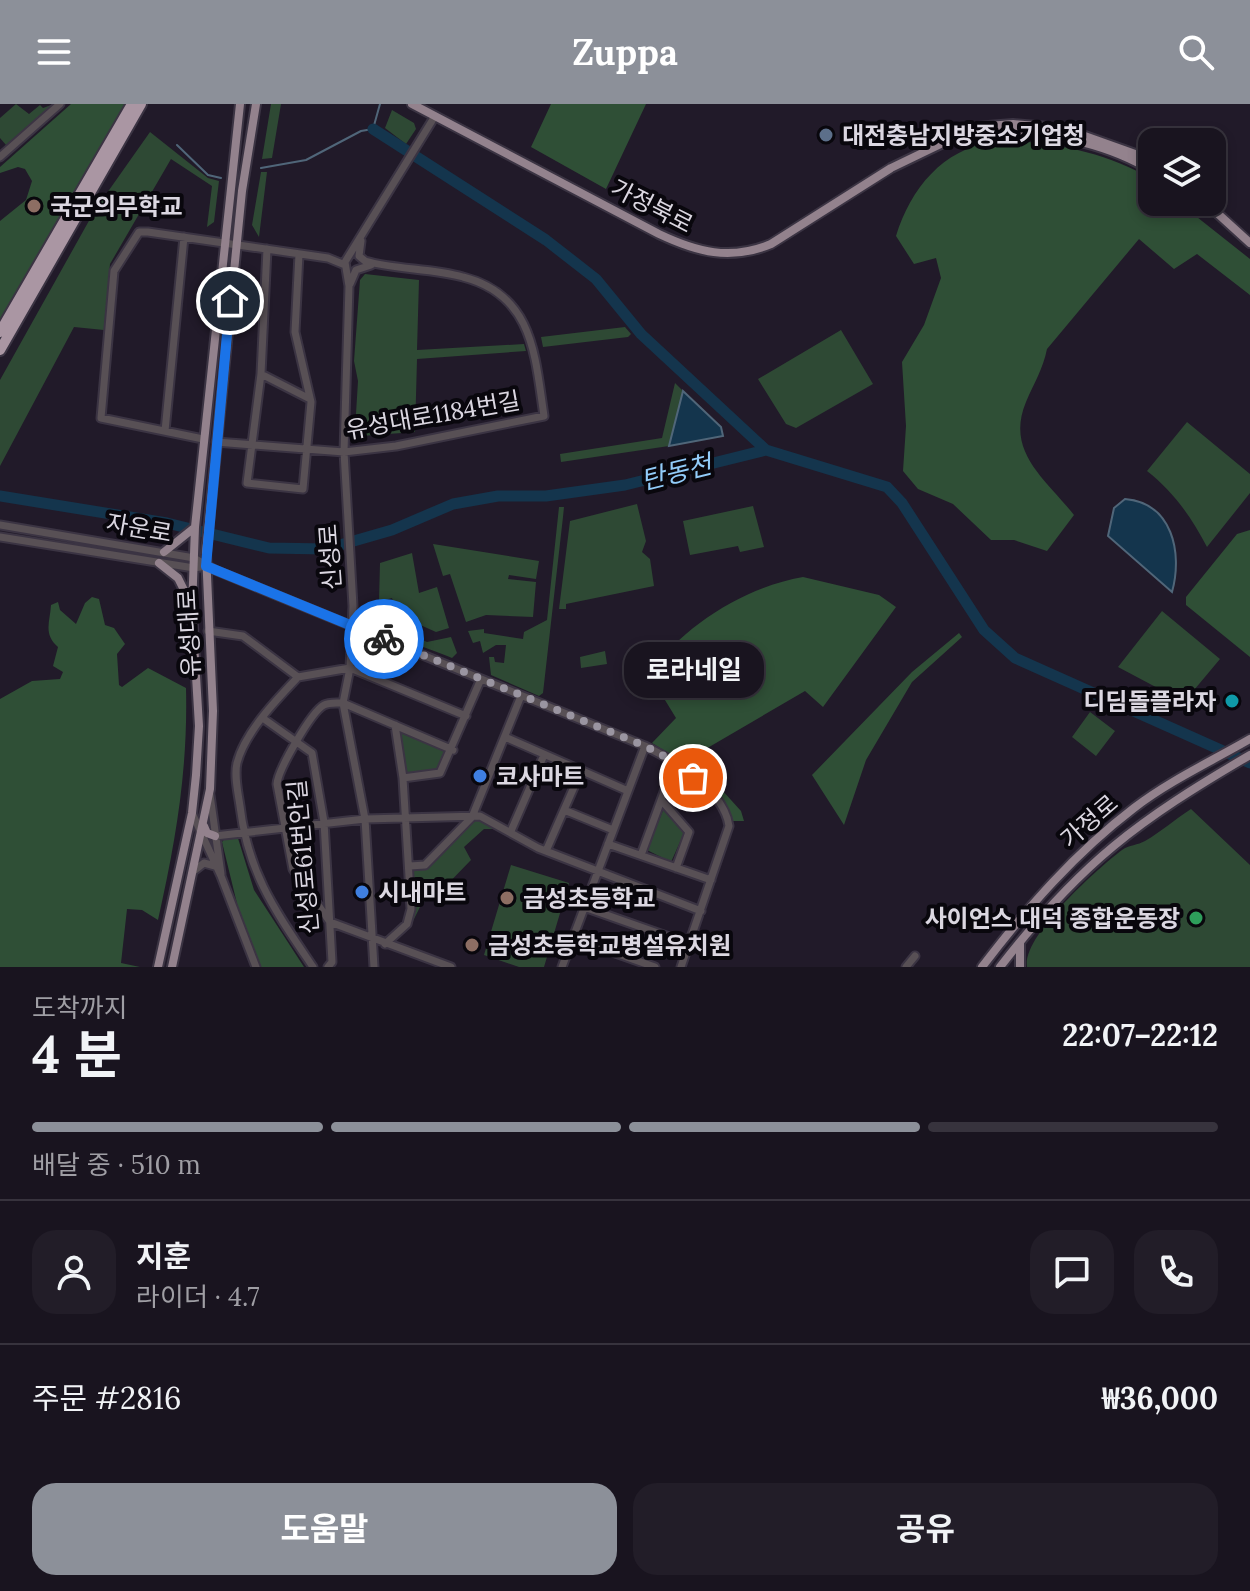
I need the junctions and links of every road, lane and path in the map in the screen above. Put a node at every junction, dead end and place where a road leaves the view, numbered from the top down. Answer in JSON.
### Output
{"nodes":[{"id":1,"x":60,"y":104,"type":"edge"},
{"id":2,"x":132,"y":104,"type":"edge"},
{"id":3,"x":141,"y":104,"type":"edge"},
{"id":4,"x":240,"y":104,"type":"edge"},
{"id":5,"x":256,"y":104,"type":"edge"},
{"id":6,"x":412,"y":104,"type":"edge"},
{"id":7,"x":435,"y":116,"type":"junction"},
{"id":8,"x":962,"y":136,"type":"junction"},
{"id":9,"x":1138,"y":155,"type":"edge"},
{"id":10,"x":0,"y":157,"type":"edge"},
{"id":11,"x":1138,"y":164,"type":"edge"},
{"id":12,"x":1220,"y":216,"type":"edge"},
{"id":13,"x":184,"y":237,"type":"junction"},
{"id":14,"x":360,"y":242,"type":"junction"},
{"id":15,"x":224,"y":243,"type":"junction"},
{"id":16,"x":1250,"y":243,"type":"edge"},
{"id":17,"x":236,"y":245,"type":"junction"},
{"id":18,"x":267,"y":249,"type":"junction"},
{"id":19,"x":299,"y":254,"type":"junction"},
{"id":20,"x":343,"y":260,"type":"junction"},
{"id":21,"x":359,"y":263,"type":"junction"},
{"id":22,"x":374,"y":264,"type":"junction"},
{"id":23,"x":350,"y":281,"type":"junction"},
{"id":24,"x":0,"y":332,"type":"edge"},
{"id":25,"x":0,"y":350,"type":"edge"},
{"id":26,"x":261,"y":374,"type":"junction"},
{"id":27,"x":310,"y":399,"type":"junction"},
{"id":28,"x":165,"y":431,"type":"junction"},
{"id":29,"x":203,"y":439,"type":"junction"},
{"id":30,"x":216,"y":442,"type":"junction"},
{"id":31,"x":250,"y":445,"type":"junction"},
{"id":32,"x":306,"y":450,"type":"junction"},
{"id":33,"x":344,"y":452,"type":"junction"},
{"id":34,"x":0,"y":525,"type":"edge"},
{"id":35,"x":195,"y":527,"type":"junction"},
{"id":36,"x":0,"y":537,"type":"edge"},
{"id":37,"x":164,"y":552,"type":"junction"},
{"id":38,"x":194,"y":554,"type":"junction"},
{"id":39,"x":159,"y":563,"type":"junction"},
{"id":40,"x":206,"y":566,"type":"junction"},
{"id":41,"x":194,"y":568,"type":"junction"},
{"id":42,"x":192,"y":609,"type":"junction"},
{"id":43,"x":353,"y":626,"type":"junction"},
{"id":44,"x":208,"y":631,"type":"junction"},
{"id":45,"x":350,"y":668,"type":"junction"},
{"id":46,"x":298,"y":677,"type":"junction"},
{"id":47,"x":481,"y":679,"type":"junction"},
{"id":48,"x":521,"y":696,"type":"junction"},
{"id":49,"x":343,"y":703,"type":"junction"},
{"id":50,"x":466,"y":716,"type":"junction"},
{"id":51,"x":264,"y":719,"type":"junction"},
{"id":52,"x":395,"y":725,"type":"junction"},
{"id":53,"x":505,"y":737,"type":"junction"},
{"id":54,"x":1247,"y":741,"type":"edge"},
{"id":55,"x":296,"y":743,"type":"junction"},
{"id":56,"x":645,"y":746,"type":"junction"},
{"id":57,"x":453,"y":750,"type":"junction"},
{"id":58,"x":544,"y":755,"type":"junction"},
{"id":59,"x":1250,"y":755,"type":"edge"},
{"id":60,"x":675,"y":762,"type":"junction"},
{"id":61,"x":581,"y":771,"type":"junction"},
{"id":62,"x":403,"y":778,"type":"junction"},
{"id":63,"x":210,"y":789,"type":"junction"},
{"id":64,"x":628,"y":791,"type":"junction"},
{"id":65,"x":662,"y":801,"type":"junction"},
{"id":66,"x":564,"y":810,"type":"junction"},
{"id":67,"x":192,"y":813,"type":"junction"},
{"id":68,"x":472,"y":817,"type":"junction"},
{"id":69,"x":365,"y":819,"type":"junction"},
{"id":70,"x":407,"y":820,"type":"junction"},
{"id":71,"x":324,"y":822,"type":"junction"},
{"id":72,"x":284,"y":827,"type":"junction"},
{"id":73,"x":203,"y":830,"type":"junction"},
{"id":74,"x":613,"y":830,"type":"junction"},
{"id":75,"x":511,"y":831,"type":"junction"},
{"id":76,"x":243,"y":832,"type":"junction"},
{"id":77,"x":215,"y":836,"type":"junction"},
{"id":78,"x":608,"y":844,"type":"junction"},
{"id":79,"x":546,"y":851,"type":"junction"},
{"id":80,"x":641,"y":855,"type":"junction"},
{"id":81,"x":215,"y":866,"type":"junction"},
{"id":82,"x":410,"y":866,"type":"junction"},
{"id":83,"x":676,"y":868,"type":"junction"},
{"id":84,"x":195,"y":870,"type":"junction"},
{"id":85,"x":597,"y":873,"type":"junction"},
{"id":86,"x":221,"y":876,"type":"junction"},
{"id":87,"x":711,"y":880,"type":"junction"},
{"id":88,"x":584,"y":907,"type":"junction"},
{"id":89,"x":701,"y":911,"type":"junction"},
{"id":90,"x":330,"y":922,"type":"junction"},
{"id":91,"x":573,"y":938,"type":"junction"},
{"id":92,"x":372,"y":939,"type":"junction"},
{"id":93,"x":1020,"y":941,"type":"junction"},
{"id":94,"x":385,"y":944,"type":"junction"},
{"id":95,"x":689,"y":944,"type":"junction"},
{"id":96,"x":915,"y":956,"type":"dead end"},
{"id":97,"x":988,"y":959,"type":"junction"},
{"id":98,"x":158,"y":967,"type":"edge"},
{"id":99,"x":172,"y":967,"type":"edge"},
{"id":100,"x":256,"y":967,"type":"edge"},
{"id":101,"x":313,"y":967,"type":"edge"},
{"id":102,"x":328,"y":967,"type":"edge"},
{"id":103,"x":374,"y":967,"type":"edge"},
{"id":104,"x":451,"y":967,"type":"edge"},
{"id":105,"x":562,"y":967,"type":"edge"},
{"id":106,"x":655,"y":967,"type":"edge"},
{"id":107,"x":681,"y":967,"type":"edge"},
{"id":108,"x":906,"y":967,"type":"edge"},
{"id":109,"x":982,"y":967,"type":"edge"},
{"id":110,"x":999,"y":967,"type":"edge"},
{"id":111,"x":1020,"y":967,"type":"edge"}],
"edges":[{"from":1,"to":10,"type":"street"},
{"from":2,"to":24,"type":"highway"},
{"from":3,"to":25,"type":"highway"},
{"from":4,"to":15,"type":"main road","name":"유성대로"},
{"from":5,"to":17,"type":"main road","name":"유성대로"},
{"from":6,"to":7,"type":"main road","name":"가정북로"},
{"from":7,"to":8,"type":"main road","name":"가정북로"},
{"from":7,"to":14,"type":"street"},
{"from":8,"to":9,"type":"main road","name":"가정북로"},
{"from":8,"to":11,"type":"main road","name":"가정북로"},
{"from":12,"to":16,"type":"main road"},
{"from":13,"to":15,"type":"street"},
{"from":13,"to":28,"type":"street"},
{"from":13,"to":28,"type":"street"},
{"from":14,"to":20,"type":"street"},
{"from":14,"to":21,"type":"street"},
{"from":14,"to":22,"type":"street"},
{"from":15,"to":17,"type":"street"},
{"from":15,"to":29,"type":"main road","name":"유성대로"},
{"from":17,"to":18,"type":"street"},
{"from":17,"to":30,"type":"main road","name":"유성대로"},
{"from":18,"to":19,"type":"street"},
{"from":18,"to":26,"type":"street","name":"유성대로1184번길"},
{"from":19,"to":20,"type":"street"},
{"from":19,"to":27,"type":"street","name":"유성대로1184번길"},
{"from":20,"to":21,"type":"street"},
{"from":20,"to":21,"type":"street"},
{"from":20,"to":23,"type":"street"},
{"from":21,"to":22,"type":"street"},
{"from":21,"to":23,"type":"street"},
{"from":22,"to":23,"type":"street"},
{"from":22,"to":33,"type":"street","name":"유성대로1184번길"},
{"from":23,"to":33,"type":"street","name":"신성로"},
{"from":26,"to":27,"type":"street"},
{"from":26,"to":31,"type":"street","name":"유성대로1184번길"},
{"from":27,"to":32,"type":"street","name":"유성대로1184번길"},
{"from":28,"to":29,"type":"street"},
{"from":29,"to":35,"type":"main road","name":"유성대로"},
{"from":30,"to":31,"type":"street","name":"유성대로1184번길"},
{"from":30,"to":40,"type":"main road","name":"유성대로"},
{"from":31,"to":32,"type":"street","name":"유성대로1184번길"},
{"from":31,"to":32,"type":"street","name":"유성대로1184번길"},
{"from":32,"to":33,"type":"street","name":"유성대로1184번길"},
{"from":33,"to":43,"type":"street","name":"신성로"},
{"from":34,"to":37,"type":"street","name":"자운로"},
{"from":35,"to":37,"type":"main road"},
{"from":35,"to":38,"type":"main road","name":"유성대로"},
{"from":36,"to":39,"type":"street","name":"자운로"},
{"from":37,"to":38,"type":"street","name":"자운로"},
{"from":38,"to":40,"type":"street","name":"자운로"},
{"from":38,"to":41,"type":"main road","name":"유성대로"},
{"from":39,"to":41,"type":"street","name":"자운로"},
{"from":39,"to":42,"type":"main road"},
{"from":40,"to":41,"type":"street","name":"자운로"},
{"from":40,"to":43,"type":"street"},
{"from":40,"to":44,"type":"main road","name":"유성대로"},
{"from":41,"to":42,"type":"main road","name":"유성대로"},
{"from":42,"to":67,"type":"main road","name":"유성대로"},
{"from":43,"to":45,"type":"street","name":"신성로"},
{"from":43,"to":47,"type":"street"},
{"from":44,"to":46,"type":"street"},
{"from":44,"to":63,"type":"main road","name":"유성대로"},
{"from":45,"to":46,"type":"street"},
{"from":45,"to":49,"type":"street","name":"신성로"},
{"from":45,"to":50,"type":"street"},
{"from":46,"to":51,"type":"street"},
{"from":47,"to":48,"type":"street"},
{"from":47,"to":50,"type":"street"},
{"from":48,"to":53,"type":"street"},
{"from":48,"to":56,"type":"street"},
{"from":49,"to":52,"type":"street"},
{"from":49,"to":55,"type":"street"},
{"from":49,"to":69,"type":"street","name":"신성로"},
{"from":50,"to":57,"type":"street"},
{"from":51,"to":55,"type":"street","name":"신성로61번안길"},
{"from":51,"to":76,"type":"street"},
{"from":52,"to":57,"type":"street"},
{"from":52,"to":62,"type":"street"},
{"from":53,"to":58,"type":"street"},
{"from":53,"to":68,"type":"street"},
{"from":54,"to":97,"type":"main road","name":"가정로"},
{"from":55,"to":71,"type":"street","name":"신성로61번안길"},
{"from":55,"to":72,"type":"street"},
{"from":56,"to":60,"type":"street"},
{"from":56,"to":64,"type":"street"},
{"from":57,"to":62,"type":"street"},
{"from":58,"to":61,"type":"street"},
{"from":58,"to":75,"type":"street"},
{"from":59,"to":93,"type":"main road","name":"가정로"},
{"from":60,"to":65,"type":"street"},
{"from":60,"to":87,"type":"street"},
{"from":61,"to":64,"type":"street"},
{"from":61,"to":66,"type":"street"},
{"from":62,"to":70,"type":"street"},
{"from":63,"to":73,"type":"main road","name":"유성대로"},
{"from":63,"to":77,"type":"street"},
{"from":64,"to":74,"type":"street"},
{"from":65,"to":80,"type":"street"},
{"from":65,"to":83,"type":"street"},
{"from":66,"to":74,"type":"street"},
{"from":66,"to":79,"type":"street"},
{"from":67,"to":73,"type":"street"},
{"from":67,"to":98,"type":"main road","name":"유성대로"},
{"from":68,"to":70,"type":"street"},
{"from":68,"to":75,"type":"street"},
{"from":68,"to":82,"type":"street"},
{"from":69,"to":70,"type":"street"},
{"from":69,"to":71,"type":"street"},
{"from":69,"to":92,"type":"street","name":"신성로"},
{"from":70,"to":82,"type":"street"},
{"from":71,"to":72,"type":"street"},
{"from":71,"to":90,"type":"street","name":"신성로61번안길"},
{"from":72,"to":76,"type":"street"},
{"from":72,"to":90,"type":"street"},
{"from":73,"to":77,"type":"main road"},
{"from":73,"to":81,"type":"street"},
{"from":73,"to":84,"type":"main road","name":"유성대로"},
{"from":74,"to":78,"type":"street"},
{"from":75,"to":79,"type":"street"},
{"from":76,"to":77,"type":"street"},
{"from":76,"to":101,"type":"street"},
{"from":77,"to":86,"type":"street"},
{"from":78,"to":80,"type":"street"},
{"from":78,"to":85,"type":"street"},
{"from":79,"to":85,"type":"street"},
{"from":80,"to":83,"type":"street"},
{"from":81,"to":84,"type":"street"},
{"from":81,"to":86,"type":"street"},
{"from":82,"to":94,"type":"street"},
{"from":83,"to":87,"type":"street"},
{"from":84,"to":99,"type":"main road","name":"유성대로"},
{"from":85,"to":88,"type":"street"},
{"from":85,"to":89,"type":"street"},
{"from":86,"to":100,"type":"street"},
{"from":87,"to":89,"type":"street"},
{"from":88,"to":91,"type":"street"},
{"from":88,"to":95,"type":"street"},
{"from":89,"to":95,"type":"street"},
{"from":90,"to":92,"type":"street"},
{"from":90,"to":102,"type":"street","name":"신성로61번안길"},
{"from":91,"to":105,"type":"street"},
{"from":91,"to":106,"type":"street"},
{"from":92,"to":94,"type":"street"},
{"from":92,"to":103,"type":"street","name":"신성로"},
{"from":93,"to":110,"type":"main road","name":"가정로"},
{"from":93,"to":111,"type":"main road"},
{"from":94,"to":104,"type":"street"},
{"from":95,"to":107,"type":"street"},
{"from":96,"to":108,"type":"street"},
{"from":97,"to":109,"type":"main road","name":"가정로"},
{"from":97,"to":110,"type":"main road"}]}
